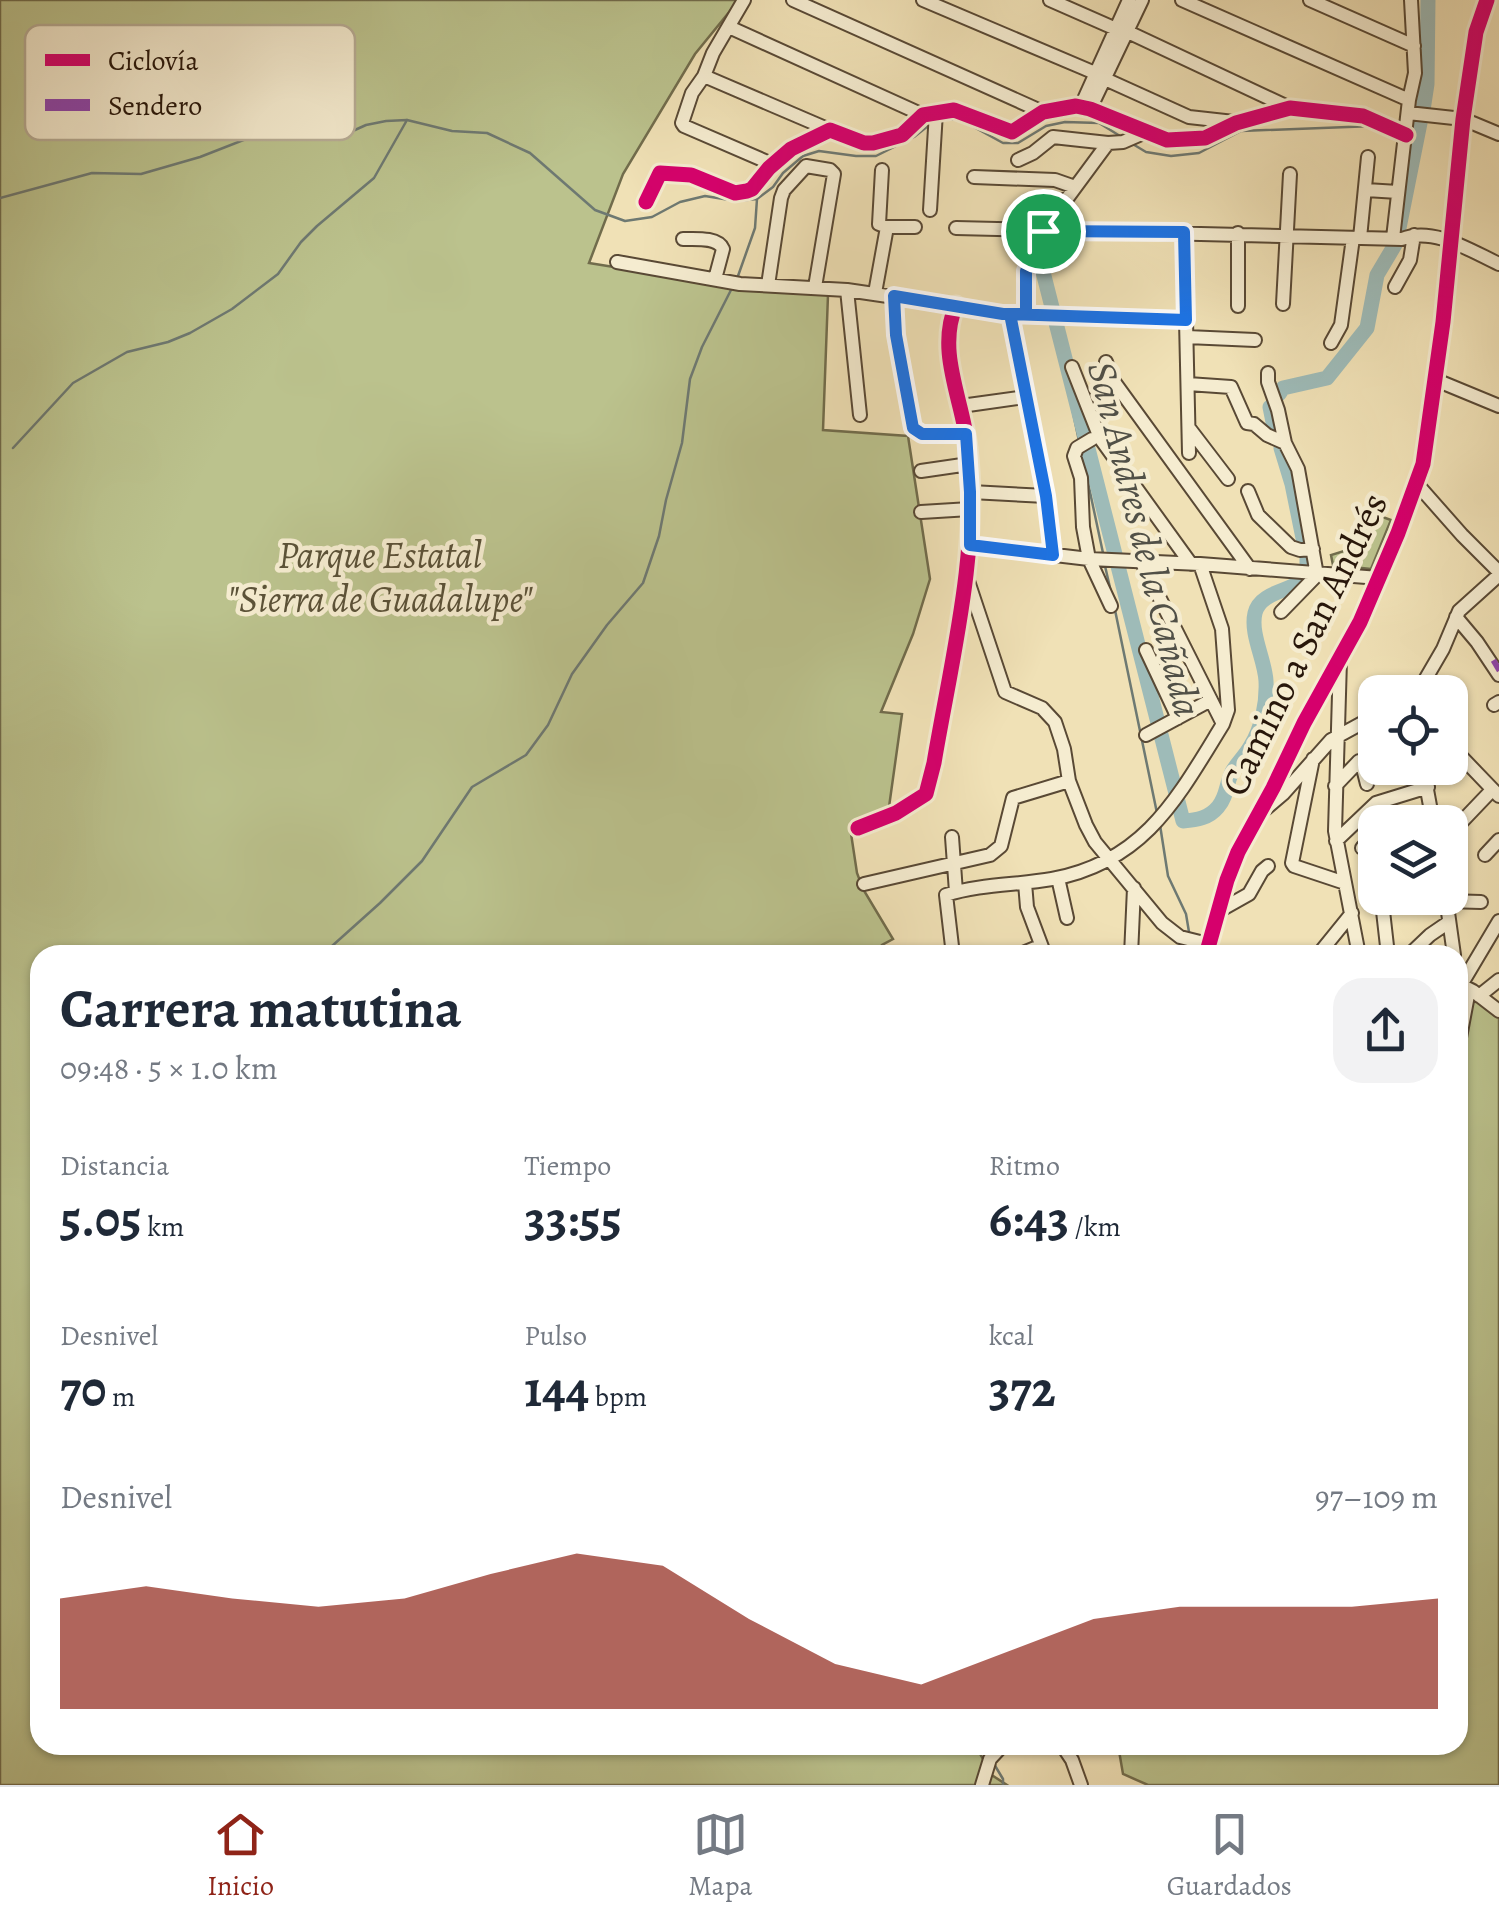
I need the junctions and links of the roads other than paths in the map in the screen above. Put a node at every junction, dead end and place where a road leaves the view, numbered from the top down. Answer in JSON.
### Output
{"nodes":[{"id":1,"x":744,"y":0,"type":"edge"},
{"id":2,"x":793,"y":0,"type":"edge"},
{"id":3,"x":923,"y":0,"type":"edge"},
{"id":4,"x":1050,"y":0,"type":"edge"},
{"id":5,"x":1128,"y":0,"type":"edge"},
{"id":6,"x":1142,"y":0,"type":"edge"},
{"id":7,"x":1182,"y":0,"type":"edge"},
{"id":8,"x":1310,"y":0,"type":"edge"},
{"id":9,"x":1412,"y":0,"type":"edge"},
{"id":10,"x":1487,"y":0,"type":"edge"},
{"id":11,"x":729,"y":27,"type":"junction"},
{"id":12,"x":1122,"y":30,"type":"junction"},
{"id":13,"x":1414,"y":46,"type":"junction"},
{"id":14,"x":704,"y":76,"type":"junction"},
{"id":15,"x":1100,"y":76,"type":"junction"},
{"id":16,"x":1408,"y":106,"type":"junction"},
{"id":17,"x":1086,"y":107,"type":"junction"},
{"id":18,"x":1290,"y":108,"type":"junction"},
{"id":19,"x":1043,"y":112,"type":"junction"},
{"id":20,"x":929,"y":113,"type":"junction"},
{"id":21,"x":1463,"y":120,"type":"junction"},
{"id":22,"x":1236,"y":123,"type":"junction"},
{"id":23,"x":830,"y":130,"type":"junction"},
{"id":24,"x":1146,"y":132,"type":"junction"},
{"id":25,"x":1499,"y":134,"type":"edge"},
{"id":26,"x":1406,"y":135,"type":"junction"},
{"id":27,"x":1108,"y":143,"type":"junction"},
{"id":28,"x":1368,"y":157,"type":"dead end"},
{"id":29,"x":1018,"y":160,"type":"dead end"},
{"id":30,"x":772,"y":164,"type":"junction"},
{"id":31,"x":882,"y":170,"type":"dead end"},
{"id":32,"x":1290,"y":174,"type":"dead end"},
{"id":33,"x":974,"y":178,"type":"dead end"},
{"id":34,"x":1076,"y":188,"type":"junction"},
{"id":35,"x":1366,"y":190,"type":"junction"},
{"id":36,"x":1398,"y":192,"type":"junction"},
{"id":37,"x":646,"y":202,"type":"dead end"},
{"id":38,"x":930,"y":210,"type":"dead end"},
{"id":39,"x":887,"y":227,"type":"junction"},
{"id":40,"x":915,"y":227,"type":"dead end"},
{"id":41,"x":956,"y":228,"type":"dead end"},
{"id":42,"x":1043,"y":231,"type":"junction"},
{"id":43,"x":1184,"y":232,"type":"junction"},
{"id":44,"x":1238,"y":233,"type":"junction"},
{"id":45,"x":1285,"y":235,"type":"junction"},
{"id":46,"x":1401,"y":237,"type":"junction"},
{"id":47,"x":1356,"y":238,"type":"junction"},
{"id":48,"x":683,"y":239,"type":"dead end"},
{"id":49,"x":1452,"y":242,"type":"junction"},
{"id":50,"x":617,"y":262,"type":"dead end"},
{"id":51,"x":1499,"y":264,"type":"edge"},
{"id":52,"x":714,"y":279,"type":"junction"},
{"id":53,"x":768,"y":285,"type":"junction"},
{"id":54,"x":815,"y":287,"type":"junction"},
{"id":55,"x":1395,"y":287,"type":"dead end"},
{"id":56,"x":847,"y":290,"type":"junction"},
{"id":57,"x":875,"y":294,"type":"junction"},
{"id":58,"x":894,"y":296,"type":"junction"},
{"id":59,"x":956,"y":304,"type":"junction"},
{"id":60,"x":1283,"y":304,"type":"dead end"},
{"id":61,"x":1238,"y":306,"type":"dead end"},
{"id":62,"x":1010,"y":314,"type":"junction"},
{"id":63,"x":1026,"y":314,"type":"junction"},
{"id":64,"x":1186,"y":320,"type":"junction"},
{"id":65,"x":1187,"y":338,"type":"junction"},
{"id":66,"x":1255,"y":340,"type":"dead end"},
{"id":67,"x":1331,"y":343,"type":"dead end"},
{"id":68,"x":1106,"y":362,"type":"dead end"},
{"id":69,"x":1072,"y":367,"type":"dead end"},
{"id":70,"x":1268,"y":373,"type":"dead end"},
{"id":71,"x":1436,"y":380,"type":"junction"},
{"id":72,"x":1188,"y":384,"type":"junction"},
{"id":73,"x":1026,"y":397,"type":"junction"},
{"id":74,"x":961,"y":406,"type":"junction"},
{"id":75,"x":1499,"y":406,"type":"edge"},
{"id":76,"x":860,"y":416,"type":"dead end"},
{"id":77,"x":1189,"y":428,"type":"junction"},
{"id":78,"x":966,"y":434,"type":"junction"},
{"id":79,"x":1092,"y":439,"type":"dead end"},
{"id":80,"x":1285,"y":442,"type":"junction"},
{"id":81,"x":1189,"y":453,"type":"dead end"},
{"id":82,"x":969,"y":464,"type":"junction"},
{"id":83,"x":921,"y":471,"type":"dead end"},
{"id":84,"x":1228,"y":479,"type":"dead end"},
{"id":85,"x":1416,"y":484,"type":"junction"},
{"id":86,"x":1248,"y":491,"type":"dead end"},
{"id":87,"x":970,"y":492,"type":"junction"},
{"id":88,"x":1046,"y":496,"type":"junction"},
{"id":89,"x":970,"y":510,"type":"junction"},
{"id":90,"x":922,"y":512,"type":"dead end"},
{"id":91,"x":970,"y":545,"type":"junction"},
{"id":92,"x":1313,"y":549,"type":"junction"},
{"id":93,"x":1053,"y":555,"type":"junction"},
{"id":94,"x":1089,"y":558,"type":"junction"},
{"id":95,"x":1141,"y":561,"type":"junction"},
{"id":96,"x":1196,"y":564,"type":"junction"},
{"id":97,"x":1250,"y":568,"type":"junction"},
{"id":98,"x":1497,"y":569,"type":"edge"},
{"id":99,"x":1317,"y":575,"type":"junction"},
{"id":100,"x":966,"y":576,"type":"junction"},
{"id":101,"x":1379,"y":578,"type":"junction"},
{"id":102,"x":1111,"y":606,"type":"dead end"},
{"id":103,"x":1281,"y":612,"type":"dead end"},
{"id":104,"x":1456,"y":617,"type":"junction"},
{"id":105,"x":1146,"y":650,"type":"dead end"},
{"id":106,"x":1340,"y":658,"type":"junction"},
{"id":107,"x":1497,"y":669,"type":"edge"},
{"id":108,"x":1428,"y":675,"type":"edge"},
{"id":109,"x":1211,"y":700,"type":"junction"},
{"id":110,"x":1178,"y":718,"type":"junction"},
{"id":111,"x":1224,"y":724,"type":"junction"},
{"id":112,"x":1358,"y":725,"type":"edge"},
{"id":113,"x":1146,"y":735,"type":"dead end"},
{"id":114,"x":1338,"y":736,"type":"junction"},
{"id":115,"x":1313,"y":759,"type":"junction"},
{"id":116,"x":1358,"y":762,"type":"edge"},
{"id":117,"x":1468,"y":764,"type":"edge"},
{"id":118,"x":1068,"y":781,"type":"junction"},
{"id":119,"x":1336,"y":786,"type":"junction"},
{"id":120,"x":1428,"y":787,"type":"joint"},
{"id":121,"x":1496,"y":793,"type":"edge"},
{"id":122,"x":1431,"y":805,"type":"edge"},
{"id":123,"x":1258,"y":815,"type":"junction"},
{"id":124,"x":1468,"y":818,"type":"edge"},
{"id":125,"x":858,"y":828,"type":"dead end"},
{"id":126,"x":952,"y":838,"type":"dead end"},
{"id":127,"x":1336,"y":840,"type":"junction"},
{"id":128,"x":1499,"y":840,"type":"edge"},
{"id":129,"x":1484,"y":856,"type":"dead end"},
{"id":130,"x":1111,"y":860,"type":"junction"},
{"id":131,"x":954,"y":865,"type":"junction"},
{"id":132,"x":1268,"y":866,"type":"dead end"},
{"id":133,"x":1058,"y":878,"type":"junction"},
{"id":134,"x":1345,"y":883,"type":"junction"},
{"id":135,"x":864,"y":884,"type":"dead end"},
{"id":136,"x":1024,"y":884,"type":"junction"},
{"id":137,"x":1134,"y":888,"type":"junction"},
{"id":138,"x":951,"y":894,"type":"junction"},
{"id":139,"x":1468,"y":901,"type":"edge"},
{"id":140,"x":1482,"y":902,"type":"dead end"},
{"id":141,"x":1217,"y":912,"type":"junction"},
{"id":142,"x":1352,"y":913,"type":"junction"},
{"id":143,"x":1383,"y":915,"type":"edge"},
{"id":144,"x":1448,"y":915,"type":"edge"},
{"id":145,"x":1067,"y":918,"type":"dead end"},
{"id":146,"x":1499,"y":921,"type":"edge"},
{"id":147,"x":1449,"y":922,"type":"junction"},
{"id":148,"x":953,"y":945,"type":"edge"},
{"id":149,"x":1041,"y":945,"type":"edge"},
{"id":150,"x":1131,"y":945,"type":"edge"},
{"id":151,"x":1199,"y":945,"type":"edge"},
{"id":152,"x":1208,"y":945,"type":"edge"},
{"id":153,"x":1326,"y":945,"type":"edge"},
{"id":154,"x":1357,"y":945,"type":"edge"},
{"id":155,"x":1387,"y":945,"type":"edge"},
{"id":156,"x":1420,"y":945,"type":"edge"},
{"id":157,"x":1452,"y":945,"type":"edge"},
{"id":158,"x":1499,"y":980,"type":"edge"},
{"id":159,"x":1468,"y":981,"type":"edge"},
{"id":160,"x":1468,"y":986,"type":"edge"},
{"id":161,"x":1468,"y":989,"type":"edge"},
{"id":162,"x":1499,"y":1011,"type":"edge"},
{"id":163,"x":994,"y":1755,"type":"edge"},
{"id":164,"x":1069,"y":1755,"type":"edge"},
{"id":165,"x":982,"y":1785,"type":"edge"},
{"id":166,"x":1081,"y":1785,"type":"edge"}],
"edges":[{"from":1,"to":11,"type":"street"},
{"from":2,"to":19,"type":"street"},
{"from":3,"to":15,"type":"street"},
{"from":4,"to":12,"type":"street"},
{"from":5,"to":12,"type":"street"},
{"from":6,"to":12,"type":"street"},
{"from":7,"to":16,"type":"street"},
{"from":8,"to":13,"type":"street"},
{"from":9,"to":13,"type":"street"},
{"from":10,"to":21,"type":"street","name":"Camino a San Andrés"},
{"from":11,"to":14,"type":"street"},
{"from":11,"to":20,"type":"street"},
{"from":12,"to":15,"type":"street"},
{"from":12,"to":18,"type":"street"},
{"from":13,"to":16,"type":"street"},
{"from":14,"to":23,"type":"street"},
{"from":14,"to":30,"type":"street"},
{"from":15,"to":17,"type":"street"},
{"from":15,"to":22,"type":"street"},
{"from":16,"to":21,"type":"street"},
{"from":16,"to":26,"type":"street"},
{"from":17,"to":19,"type":"street"},
{"from":17,"to":24,"type":"street"},
{"from":18,"to":22,"type":"street"},
{"from":18,"to":26,"type":"street"},
{"from":19,"to":20,"type":"street"},
{"from":20,"to":23,"type":"street"},
{"from":20,"to":38,"type":"street"},
{"from":21,"to":25,"type":"street"},
{"from":21,"to":49,"type":"street","name":"Camino a San Andrés"},
{"from":22,"to":24,"type":"street"},
{"from":23,"to":30,"type":"street"},
{"from":24,"to":27,"type":"street"},
{"from":26,"to":36,"type":"street"},
{"from":27,"to":29,"type":"street"},
{"from":27,"to":34,"type":"street"},
{"from":28,"to":35,"type":"street"},
{"from":30,"to":37,"type":"street"},
{"from":31,"to":39,"type":"street"},
{"from":32,"to":45,"type":"street"},
{"from":33,"to":34,"type":"street"},
{"from":34,"to":42,"type":"street"},
{"from":35,"to":36,"type":"street"},
{"from":35,"to":47,"type":"street"},
{"from":36,"to":46,"type":"street"},
{"from":39,"to":40,"type":"street"},
{"from":39,"to":57,"type":"street"},
{"from":41,"to":42,"type":"street"},
{"from":42,"to":43,"type":"street"},
{"from":42,"to":63,"type":"street"},
{"from":43,"to":44,"type":"street"},
{"from":43,"to":64,"type":"street"},
{"from":44,"to":45,"type":"street"},
{"from":44,"to":61,"type":"street"},
{"from":45,"to":47,"type":"street"},
{"from":45,"to":60,"type":"street"},
{"from":46,"to":47,"type":"street"},
{"from":46,"to":49,"type":"street"},
{"from":46,"to":55,"type":"street"},
{"from":47,"to":67,"type":"street"},
{"from":48,"to":52,"type":"street"},
{"from":49,"to":51,"type":"street"},
{"from":49,"to":71,"type":"street","name":"Camino a San Andrés"},
{"from":50,"to":52,"type":"street"},
{"from":52,"to":53,"type":"street"},
{"from":53,"to":54,"type":"street"},
{"from":53,"to":54,"type":"street"},
{"from":54,"to":56,"type":"street"},
{"from":56,"to":57,"type":"street"},
{"from":56,"to":76,"type":"street"},
{"from":57,"to":58,"type":"street"},
{"from":58,"to":59,"type":"street"},
{"from":58,"to":78,"type":"street"},
{"from":59,"to":62,"type":"street"},
{"from":59,"to":74,"type":"street"},
{"from":62,"to":63,"type":"street"},
{"from":62,"to":73,"type":"street"},
{"from":63,"to":64,"type":"street"},
{"from":64,"to":65,"type":"street"},
{"from":65,"to":66,"type":"street"},
{"from":65,"to":72,"type":"street"},
{"from":68,"to":97,"type":"street"},
{"from":69,"to":96,"type":"street"},
{"from":70,"to":80,"type":"street"},
{"from":71,"to":75,"type":"street"},
{"from":71,"to":85,"type":"street","name":"Camino a San Andrés"},
{"from":72,"to":77,"type":"street"},
{"from":72,"to":80,"type":"street"},
{"from":73,"to":74,"type":"street"},
{"from":73,"to":88,"type":"street"},
{"from":74,"to":78,"type":"street"},
{"from":77,"to":81,"type":"street"},
{"from":77,"to":84,"type":"street"},
{"from":78,"to":82,"type":"street"},
{"from":79,"to":94,"type":"street"},
{"from":80,"to":92,"type":"street"},
{"from":82,"to":83,"type":"street"},
{"from":82,"to":87,"type":"street"},
{"from":85,"to":98,"type":"street"},
{"from":85,"to":101,"type":"street","name":"Camino a San Andrés"},
{"from":86,"to":92,"type":"street"},
{"from":87,"to":88,"type":"street"},
{"from":87,"to":89,"type":"street"},
{"from":88,"to":93,"type":"street"},
{"from":89,"to":90,"type":"street"},
{"from":89,"to":91,"type":"street"},
{"from":91,"to":93,"type":"street"},
{"from":91,"to":100,"type":"street"},
{"from":92,"to":99,"type":"street"},
{"from":93,"to":94,"type":"street"},
{"from":94,"to":95,"type":"street"},
{"from":94,"to":102,"type":"street"},
{"from":95,"to":96,"type":"street"},
{"from":95,"to":109,"type":"street"},
{"from":96,"to":97,"type":"street"},
{"from":96,"to":111,"type":"street"},
{"from":97,"to":99,"type":"street"},
{"from":98,"to":104,"type":"street"},
{"from":99,"to":101,"type":"street"},
{"from":99,"to":103,"type":"street"},
{"from":100,"to":118,"type":"street"},
{"from":100,"to":125,"type":"street"},
{"from":101,"to":106,"type":"street","name":"Camino a San Andrés"},
{"from":104,"to":107,"type":"street"},
{"from":104,"to":108,"type":"street"},
{"from":105,"to":110,"type":"street"},
{"from":106,"to":114,"type":"street"},
{"from":106,"to":123,"type":"street","name":"Camino a San Andrés"},
{"from":109,"to":110,"type":"street"},
{"from":109,"to":111,"type":"street"},
{"from":110,"to":113,"type":"street"},
{"from":111,"to":130,"type":"street"},
{"from":112,"to":114,"type":"street"},
{"from":114,"to":115,"type":"street"},
{"from":114,"to":119,"type":"street"},
{"from":115,"to":123,"type":"street"},
{"from":115,"to":134,"type":"street"},
{"from":116,"to":119,"type":"street"},
{"from":117,"to":121,"type":"street"},
{"from":118,"to":130,"type":"street"},
{"from":118,"to":131,"type":"street"},
{"from":119,"to":127,"type":"street"},
{"from":120,"to":122,"type":"street"},
{"from":120,"to":127,"type":"street"},
{"from":121,"to":124,"type":"street"},
{"from":123,"to":141,"type":"street","name":"Camino a San Andrés"},
{"from":126,"to":131,"type":"street"},
{"from":127,"to":134,"type":"street"},
{"from":128,"to":129,"type":"street"},
{"from":130,"to":133,"type":"street"},
{"from":130,"to":137,"type":"street"},
{"from":131,"to":135,"type":"street"},
{"from":131,"to":138,"type":"street"},
{"from":132,"to":141,"type":"street"},
{"from":133,"to":136,"type":"street"},
{"from":133,"to":145,"type":"street"},
{"from":134,"to":142,"type":"street"},
{"from":136,"to":138,"type":"street"},
{"from":136,"to":149,"type":"street"},
{"from":137,"to":150,"type":"street"},
{"from":137,"to":151,"type":"street"},
{"from":138,"to":148,"type":"street"},
{"from":139,"to":140,"type":"street"},
{"from":141,"to":152,"type":"street","name":"Camino a San Andrés"},
{"from":142,"to":153,"type":"street"},
{"from":142,"to":154,"type":"street"},
{"from":143,"to":155,"type":"street"},
{"from":144,"to":147,"type":"street"},
{"from":146,"to":159,"type":"street"},
{"from":147,"to":156,"type":"street"},
{"from":147,"to":157,"type":"street"},
{"from":158,"to":160,"type":"street"},
{"from":161,"to":162,"type":"street"},
{"from":163,"to":165,"type":"street"},
{"from":164,"to":166,"type":"street"}]}
